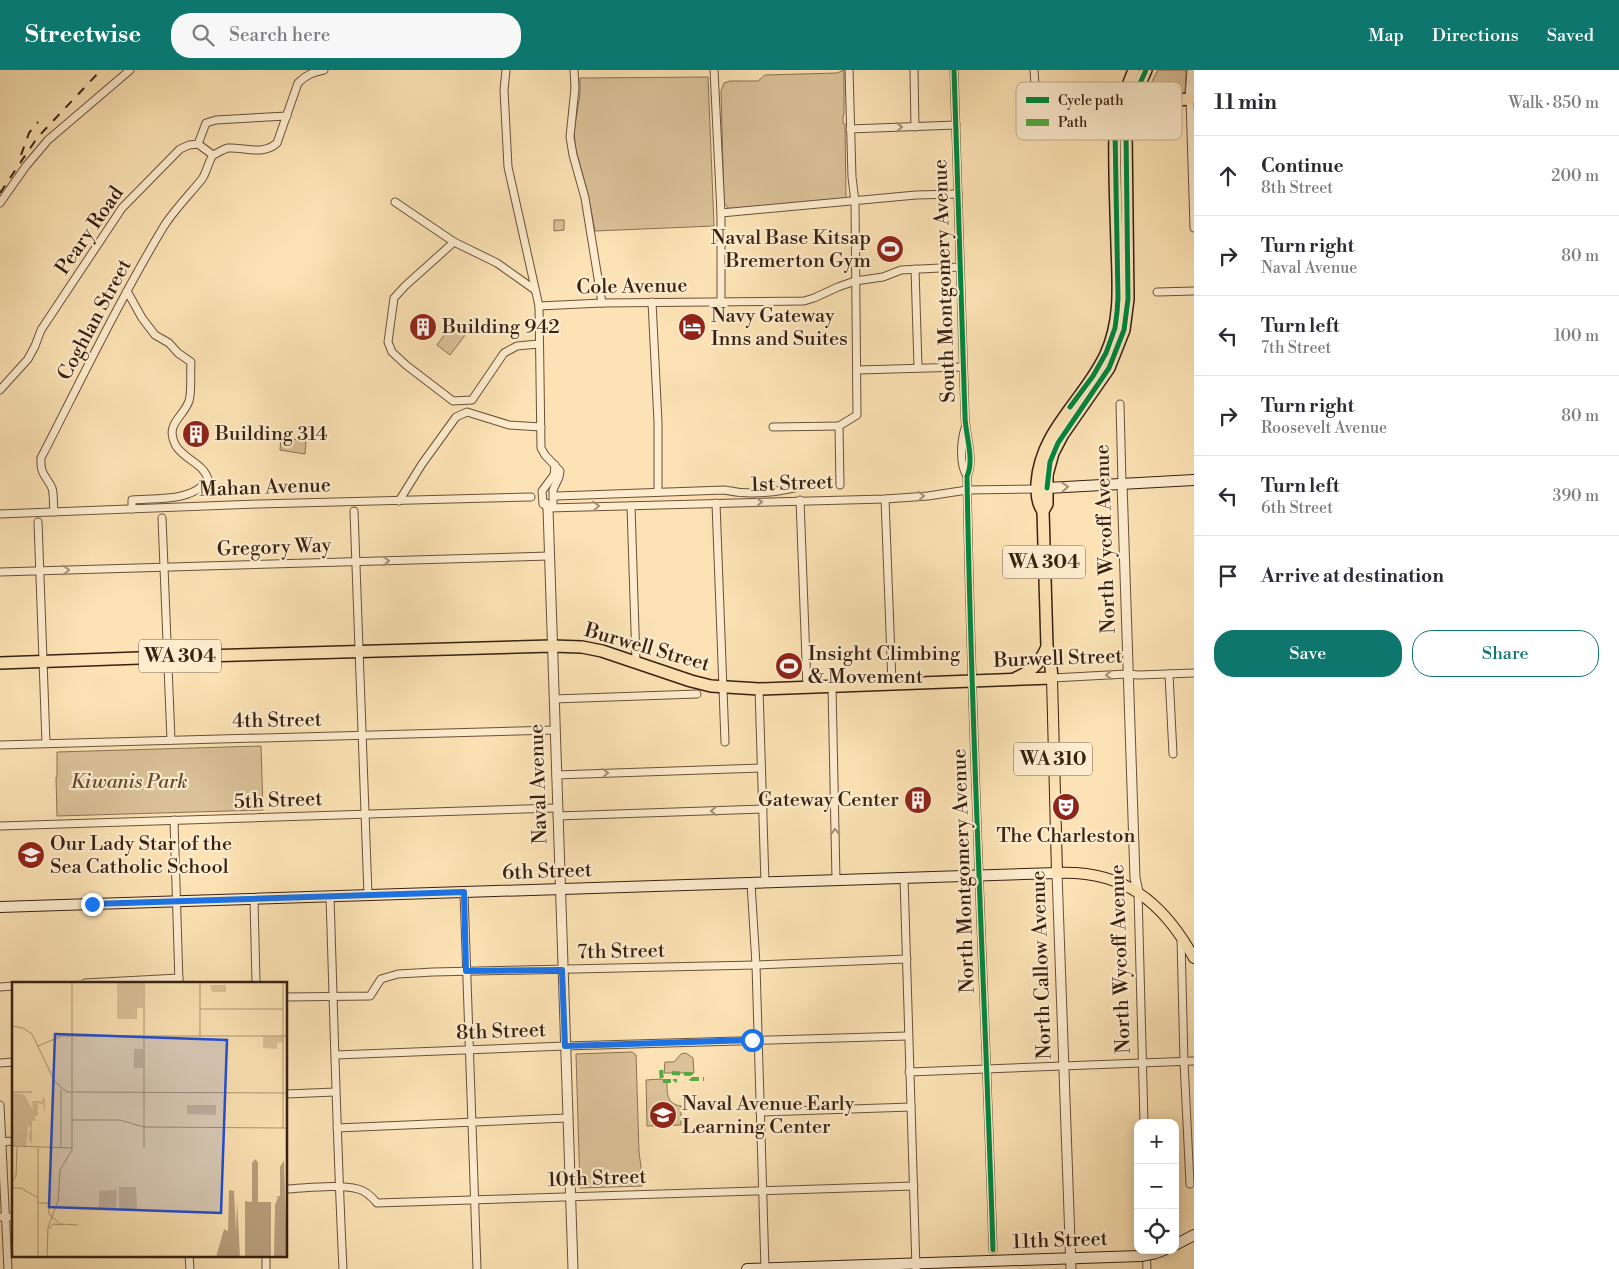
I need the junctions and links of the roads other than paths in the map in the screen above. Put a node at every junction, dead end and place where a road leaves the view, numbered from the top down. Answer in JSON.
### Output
{"nodes":[{"id":1,"x":130,"y":70,"type":"edge"},
{"id":2,"x":324,"y":70,"type":"edge"},
{"id":3,"x":506,"y":70,"type":"edge"},
{"id":4,"x":574,"y":70,"type":"edge"},
{"id":5,"x":714,"y":70,"type":"edge"},
{"id":6,"x":848,"y":70,"type":"edge"},
{"id":7,"x":914,"y":70,"type":"edge"},
{"id":8,"x":954,"y":70,"type":"edge"},
{"id":9,"x":1134,"y":70,"type":"edge"},
{"id":10,"x":1146,"y":70,"type":"edge"},
{"id":11,"x":1192,"y":70,"type":"edge"},
{"id":12,"x":1129,"y":82,"type":"edge"},
{"id":13,"x":1141,"y":82,"type":"edge"},
{"id":14,"x":1192,"y":99,"type":"edge"},
{"id":15,"x":287,"y":116,"type":"junction"},
{"id":16,"x":956,"y":125,"type":"junction"},
{"id":17,"x":915,"y":127,"type":"junction"},
{"id":18,"x":850,"y":129,"type":"junction"},
{"id":19,"x":1115,"y":140,"type":"edge"},
{"id":20,"x":1126,"y":140,"type":"edge"},
{"id":21,"x":198,"y":144,"type":"junction"},
{"id":22,"x":213,"y":155,"type":"junction"},
{"id":23,"x":958,"y":194,"type":"junction"},
{"id":24,"x":395,"y":202,"type":"dead end"},
{"id":25,"x":855,"y":202,"type":"junction"},
{"id":26,"x":0,"y":203,"type":"edge"},
{"id":27,"x":721,"y":213,"type":"junction"},
{"id":28,"x":1194,"y":228,"type":"edge"},
{"id":29,"x":454,"y":242,"type":"junction"},
{"id":30,"x":960,"y":267,"type":"junction"},
{"id":31,"x":915,"y":269,"type":"junction"},
{"id":32,"x":854,"y":281,"type":"junction"},
{"id":33,"x":535,"y":290,"type":"junction"},
{"id":34,"x":127,"y":291,"type":"junction"},
{"id":35,"x":1194,"y":291,"type":"edge"},
{"id":36,"x":1157,"y":292,"type":"dead end"},
{"id":37,"x":721,"y":301,"type":"junction"},
{"id":38,"x":652,"y":302,"type":"junction"},
{"id":39,"x":602,"y":303,"type":"junction"},
{"id":40,"x":539,"y":306,"type":"junction"},
{"id":41,"x":539,"y":344,"type":"junction"},
{"id":42,"x":918,"y":367,"type":"junction"},
{"id":43,"x":963,"y":367,"type":"junction"},
{"id":44,"x":858,"y":370,"type":"junction"},
{"id":45,"x":0,"y":390,"type":"edge"},
{"id":46,"x":1120,"y":404,"type":"dead end"},
{"id":47,"x":839,"y":426,"type":"junction"},
{"id":48,"x":541,"y":427,"type":"junction"},
{"id":49,"x":773,"y":427,"type":"dead end"},
{"id":50,"x":555,"y":465,"type":"junction"},
{"id":51,"x":1194,"y":480,"type":"edge"},
{"id":52,"x":1122,"y":484,"type":"junction"},
{"id":53,"x":840,"y":485,"type":"dead end"},
{"id":54,"x":794,"y":488,"type":"dead end"},
{"id":55,"x":1042,"y":488,"type":"junction"},
{"id":56,"x":967,"y":490,"type":"junction"},
{"id":57,"x":658,"y":492,"type":"junction"},
{"id":58,"x":531,"y":497,"type":"dead end"},
{"id":59,"x":885,"y":498,"type":"junction"},
{"id":60,"x":800,"y":500,"type":"junction"},
{"id":61,"x":398,"y":501,"type":"junction"},
{"id":62,"x":549,"y":503,"type":"junction"},
{"id":63,"x":716,"y":503,"type":"junction"},
{"id":64,"x":631,"y":506,"type":"junction"},
{"id":65,"x":132,"y":509,"type":"junction"},
{"id":66,"x":354,"y":511,"type":"dead end"},
{"id":67,"x":54,"y":512,"type":"junction"},
{"id":68,"x":0,"y":514,"type":"edge"},
{"id":69,"x":162,"y":518,"type":"dead end"},
{"id":70,"x":38,"y":522,"type":"dead end"},
{"id":71,"x":549,"y":556,"type":"junction"},
{"id":72,"x":356,"y":561,"type":"junction"},
{"id":73,"x":165,"y":569,"type":"junction"},
{"id":74,"x":39,"y":571,"type":"junction"},
{"id":75,"x":0,"y":572,"type":"edge"},
{"id":76,"x":552,"y":646,"type":"junction"},
{"id":77,"x":1047,"y":647,"type":"junction"},
{"id":78,"x":359,"y":651,"type":"junction"},
{"id":79,"x":167,"y":656,"type":"junction"},
{"id":80,"x":42,"y":662,"type":"junction"},
{"id":81,"x":636,"y":662,"type":"junction"},
{"id":82,"x":0,"y":663,"type":"edge"},
{"id":83,"x":1194,"y":673,"type":"edge"},
{"id":84,"x":1128,"y":674,"type":"junction"},
{"id":85,"x":1169,"y":674,"type":"junction"},
{"id":86,"x":1052,"y":678,"type":"junction"},
{"id":87,"x":1013,"y":680,"type":"junction"},
{"id":88,"x":971,"y":681,"type":"junction"},
{"id":89,"x":892,"y":684,"type":"junction"},
{"id":90,"x":832,"y":686,"type":"junction"},
{"id":91,"x":807,"y":687,"type":"junction"},
{"id":92,"x":724,"y":688,"type":"junction"},
{"id":93,"x":759,"y":689,"type":"junction"},
{"id":94,"x":697,"y":694,"type":"dead end"},
{"id":95,"x":554,"y":699,"type":"junction"},
{"id":96,"x":555,"y":730,"type":"junction"},
{"id":97,"x":362,"y":735,"type":"junction"},
{"id":98,"x":171,"y":740,"type":"junction"},
{"id":99,"x":46,"y":742,"type":"junction"},
{"id":100,"x":726,"y":742,"type":"dead end"},
{"id":101,"x":0,"y":745,"type":"edge"},
{"id":102,"x":1172,"y":754,"type":"dead end"},
{"id":103,"x":761,"y":768,"type":"junction"},
{"id":104,"x":556,"y":775,"type":"junction"},
{"id":105,"x":763,"y":809,"type":"junction"},
{"id":106,"x":557,"y":812,"type":"junction"},
{"id":107,"x":365,"y":814,"type":"junction"},
{"id":108,"x":174,"y":820,"type":"junction"},
{"id":109,"x":0,"y":826,"type":"edge"},
{"id":110,"x":1057,"y":873,"type":"junction"},
{"id":111,"x":980,"y":876,"type":"junction"},
{"id":112,"x":904,"y":878,"type":"junction"},
{"id":113,"x":836,"y":880,"type":"junction"},
{"id":114,"x":765,"y":883,"type":"junction"},
{"id":115,"x":751,"y":884,"type":"junction"},
{"id":116,"x":560,"y":890,"type":"junction"},
{"id":117,"x":464,"y":892,"type":"junction"},
{"id":118,"x":1138,"y":892,"type":"junction"},
{"id":119,"x":368,"y":895,"type":"junction"},
{"id":120,"x":330,"y":897,"type":"junction"},
{"id":121,"x":254,"y":899,"type":"junction"},
{"id":122,"x":176,"y":901,"type":"junction"},
{"id":123,"x":0,"y":907,"type":"edge"},
{"id":124,"x":1181,"y":936,"type":"junction"},
{"id":125,"x":1194,"y":958,"type":"edge"},
{"id":126,"x":907,"y":959,"type":"junction"},
{"id":127,"x":756,"y":965,"type":"junction"},
{"id":128,"x":562,"y":970,"type":"junction"},
{"id":129,"x":466,"y":971,"type":"junction"},
{"id":130,"x":179,"y":981,"type":"edge"},
{"id":131,"x":132,"y":982,"type":"edge"},
{"id":132,"x":256,"y":982,"type":"edge"},
{"id":133,"x":288,"y":997,"type":"edge"},
{"id":134,"x":333,"y":997,"type":"junction"},
{"id":135,"x":908,"y":1036,"type":"junction"},
{"id":136,"x":757,"y":1040,"type":"junction"},
{"id":137,"x":565,"y":1046,"type":"junction"},
{"id":138,"x":468,"y":1050,"type":"junction"},
{"id":139,"x":336,"y":1056,"type":"junction"},
{"id":140,"x":1194,"y":1061,"type":"edge"},
{"id":141,"x":1143,"y":1062,"type":"junction"},
{"id":142,"x":1184,"y":1062,"type":"junction"},
{"id":143,"x":1064,"y":1066,"type":"junction"},
{"id":144,"x":987,"y":1070,"type":"junction"},
{"id":145,"x":909,"y":1072,"type":"junction"},
{"id":146,"x":335,"y":1092,"type":"junction"},
{"id":147,"x":288,"y":1094,"type":"edge"},
{"id":148,"x":0,"y":1104,"type":"edge"},
{"id":149,"x":911,"y":1107,"type":"junction"},
{"id":150,"x":760,"y":1112,"type":"junction"},
{"id":151,"x":567,"y":1118,"type":"junction"},
{"id":152,"x":1144,"y":1119,"type":"edge"},
{"id":153,"x":471,"y":1122,"type":"junction"},
{"id":154,"x":337,"y":1128,"type":"junction"},
{"id":155,"x":1,"y":1142,"type":"edge"},
{"id":156,"x":1190,"y":1184,"type":"dead end"},
{"id":157,"x":914,"y":1186,"type":"junction"},
{"id":158,"x":339,"y":1187,"type":"junction"},
{"id":159,"x":288,"y":1189,"type":"edge"},
{"id":160,"x":762,"y":1189,"type":"junction"},
{"id":161,"x":570,"y":1196,"type":"junction"},
{"id":162,"x":474,"y":1199,"type":"junction"},
{"id":163,"x":3,"y":1217,"type":"edge"},
{"id":164,"x":1194,"y":1235,"type":"edge"},
{"id":165,"x":1179,"y":1243,"type":"edge"},
{"id":166,"x":1138,"y":1254,"type":"edge"},
{"id":167,"x":1151,"y":1254,"type":"edge"},
{"id":168,"x":189,"y":1256,"type":"edge"},
{"id":169,"x":266,"y":1256,"type":"edge"},
{"id":170,"x":993,"y":1260,"type":"edge"},
{"id":171,"x":1071,"y":1264,"type":"edge"},
{"id":172,"x":916,"y":1266,"type":"edge"},
{"id":173,"x":840,"y":1268,"type":"edge"},
{"id":174,"x":8,"y":1269,"type":"edge"},
{"id":175,"x":190,"y":1269,"type":"edge"},
{"id":176,"x":266,"y":1269,"type":"edge"},
{"id":177,"x":343,"y":1269,"type":"edge"},
{"id":178,"x":477,"y":1269,"type":"edge"},
{"id":179,"x":572,"y":1269,"type":"edge"},
{"id":180,"x":747,"y":1269,"type":"edge"},
{"id":181,"x":765,"y":1269,"type":"edge"},
{"id":182,"x":1147,"y":1269,"type":"edge"}],
"edges":[{"from":1,"to":26,"type":"street"},
{"from":2,"to":15,"type":"street"},
{"from":3,"to":33,"type":"street"},
{"from":4,"to":39,"type":"street"},
{"from":5,"to":27,"type":"street"},
{"from":6,"to":18,"type":"street"},
{"from":7,"to":17,"type":"street"},
{"from":8,"to":16,"type":"street","name":"South Montgomery Avenue"},
{"from":9,"to":12,"type":"highway","number":"WA 304"},
{"from":10,"to":13,"type":"highway","number":"WA 304"},
{"from":11,"to":14,"type":"street"},
{"from":14,"to":28,"type":"street"},
{"from":15,"to":21,"type":"street"},
{"from":15,"to":22,"type":"street"},
{"from":16,"to":17,"type":"street"},
{"from":16,"to":23,"type":"street","name":"South Montgomery Avenue"},
{"from":18,"to":17,"type":"street","one_way":true},
{"from":18,"to":25,"type":"street"},
{"from":19,"to":55,"type":"highway","number":"WA 304"},
{"from":20,"to":55,"type":"highway","number":"WA 304"},
{"from":21,"to":22,"type":"street"},
{"from":21,"to":45,"type":"street","name":"Peary Road"},
{"from":22,"to":34,"type":"street","name":"Coghlan Street"},
{"from":23,"to":25,"type":"street"},
{"from":23,"to":30,"type":"street","name":"South Montgomery Avenue"},
{"from":24,"to":29,"type":"street"},
{"from":25,"to":27,"type":"street"},
{"from":25,"to":32,"type":"street"},
{"from":27,"to":37,"type":"street"},
{"from":29,"to":33,"type":"street"},
{"from":29,"to":41,"type":"street"},
{"from":30,"to":31,"type":"street","name":"Cole Avenue"},
{"from":30,"to":43,"type":"street","name":"South Montgomery Avenue"},
{"from":31,"to":32,"type":"street","name":"Cole Avenue"},
{"from":31,"to":42,"type":"street"},
{"from":32,"to":37,"type":"street","name":"Cole Avenue"},
{"from":32,"to":44,"type":"street"},
{"from":33,"to":40,"type":"street"},
{"from":34,"to":65,"type":"street"},
{"from":34,"to":67,"type":"street","name":"Coghlan Street"},
{"from":35,"to":36,"type":"street"},
{"from":37,"to":38,"type":"street","name":"Cole Avenue"},
{"from":38,"to":39,"type":"street","name":"Cole Avenue"},
{"from":38,"to":57,"type":"street"},
{"from":39,"to":40,"type":"street","name":"Cole Avenue"},
{"from":40,"to":41,"type":"street"},
{"from":41,"to":48,"type":"street"},
{"from":42,"to":43,"type":"street"},
{"from":42,"to":44,"type":"street"},
{"from":43,"to":56,"type":"street","name":"South Montgomery Avenue"},
{"from":44,"to":47,"type":"street"},
{"from":46,"to":52,"type":"street","name":"North Wycoff Avenue"},
{"from":47,"to":49,"type":"street"},
{"from":47,"to":53,"type":"street"},
{"from":48,"to":50,"type":"street"},
{"from":48,"to":61,"type":"street"},
{"from":50,"to":62,"type":"street"},
{"from":50,"to":62,"type":"street"},
{"from":51,"to":52,"type":"main road","name":"1st Street"},
{"from":55,"to":52,"type":"main road","name":"1st Street","one_way":true},
{"from":52,"to":84,"type":"street","name":"North Wycoff Avenue"},
{"from":54,"to":57,"type":"street"},
{"from":55,"to":56,"type":"street","name":"1st Street"},
{"from":55,"to":77,"type":"highway","name":"North Callow Avenue","number":"WA 304"},
{"from":59,"to":56,"type":"street","name":"1st Street","one_way":true},
{"from":56,"to":88,"type":"street","name":"North Montgomery Avenue"},
{"from":57,"to":62,"type":"street"},
{"from":58,"to":61,"type":"street","name":"Mahan Avenue"},
{"from":59,"to":60,"type":"street","name":"1st Street"},
{"from":59,"to":89,"type":"street"},
{"from":63,"to":60,"type":"street","name":"1st Street","one_way":true},
{"from":60,"to":91,"type":"street"},
{"from":61,"to":65,"type":"street","name":"Mahan Avenue"},
{"from":62,"to":64,"type":"street","name":"1st Street","one_way":true},
{"from":62,"to":71,"type":"street","name":"Naval Avenue"},
{"from":63,"to":64,"type":"street","name":"1st Street"},
{"from":63,"to":92,"type":"street"},
{"from":64,"to":81,"type":"street"},
{"from":65,"to":67,"type":"street","name":"Mahan Avenue"},
{"from":66,"to":72,"type":"street"},
{"from":67,"to":68,"type":"street","name":"Mahan Avenue"},
{"from":69,"to":73,"type":"street"},
{"from":70,"to":74,"type":"street"},
{"from":72,"to":71,"type":"street","name":"Gregory Way","one_way":true},
{"from":71,"to":76,"type":"street","name":"Naval Avenue"},
{"from":72,"to":73,"type":"street","name":"Gregory Way"},
{"from":72,"to":78,"type":"street"},
{"from":74,"to":73,"type":"street","name":"Gregory Way","one_way":true},
{"from":73,"to":79,"type":"street"},
{"from":74,"to":75,"type":"street","name":"Gregory Way"},
{"from":74,"to":80,"type":"street"},
{"from":76,"to":78,"type":"highway","name":"Burwell Street","number":"WA 304"},
{"from":76,"to":81,"type":"highway","name":"Burwell Street","number":"WA 304"},
{"from":76,"to":95,"type":"street","name":"Naval Avenue"},
{"from":77,"to":86,"type":"highway","name":"North Callow Avenue","number":"WA 304"},
{"from":77,"to":87,"type":"highway","number":"WA 304"},
{"from":78,"to":79,"type":"highway","name":"Burwell Street","number":"WA 304"},
{"from":78,"to":97,"type":"street"},
{"from":79,"to":80,"type":"highway","name":"Burwell Street","number":"WA 304"},
{"from":79,"to":98,"type":"street"},
{"from":80,"to":82,"type":"highway","name":"Burwell Street","number":"WA 304"},
{"from":80,"to":99,"type":"street"},
{"from":81,"to":92,"type":"highway","name":"Burwell Street","number":"WA 304"},
{"from":83,"to":85,"type":"street","name":"Burwell Street"},
{"from":84,"to":85,"type":"street","name":"Burwell Street"},
{"from":84,"to":86,"type":"street","name":"Burwell Street","one_way":true},
{"from":84,"to":118,"type":"street","name":"North Wycoff Avenue"},
{"from":85,"to":102,"type":"street"},
{"from":86,"to":87,"type":"highway","name":"Burwell Street","number":"WA 304"},
{"from":86,"to":110,"type":"main road","name":"North Callow Avenue","number":"WA 310"},
{"from":87,"to":88,"type":"highway","name":"Burwell Street","number":"WA 304"},
{"from":88,"to":89,"type":"highway","name":"Burwell Street","number":"WA 304"},
{"from":88,"to":111,"type":"street","name":"North Montgomery Avenue"},
{"from":89,"to":90,"type":"highway","name":"Burwell Street","number":"WA 304"},
{"from":90,"to":91,"type":"highway","name":"Burwell Street","number":"WA 304"},
{"from":113,"to":90,"type":"street","one_way":true},
{"from":91,"to":93,"type":"highway","name":"Burwell Street","number":"WA 304"},
{"from":92,"to":93,"type":"highway","name":"Burwell Street","number":"WA 304"},
{"from":92,"to":100,"type":"street"},
{"from":93,"to":103,"type":"street"},
{"from":94,"to":95,"type":"street"},
{"from":95,"to":96,"type":"street","name":"Naval Avenue"},
{"from":96,"to":97,"type":"street","name":"4th Street"},
{"from":96,"to":104,"type":"street","name":"Naval Avenue"},
{"from":97,"to":98,"type":"street","name":"4th Street"},
{"from":97,"to":107,"type":"street"},
{"from":98,"to":99,"type":"street","name":"4th Street"},
{"from":99,"to":101,"type":"street","name":"4th Street"},
{"from":104,"to":103,"type":"street","one_way":true},
{"from":103,"to":105,"type":"street"},
{"from":104,"to":106,"type":"street","name":"Naval Avenue"},
{"from":105,"to":106,"type":"street","name":"5th Street","one_way":true},
{"from":105,"to":114,"type":"street"},
{"from":106,"to":107,"type":"street","name":"5th Street"},
{"from":106,"to":116,"type":"street","name":"Naval Avenue"},
{"from":107,"to":108,"type":"street","name":"5th Street"},
{"from":107,"to":119,"type":"street"},
{"from":108,"to":109,"type":"street","name":"5th Street"},
{"from":108,"to":122,"type":"street"},
{"from":110,"to":111,"type":"main road","name":"6th Street"},
{"from":110,"to":118,"type":"main road","name":"6th Street"},
{"from":110,"to":143,"type":"street","name":"North Callow Avenue"},
{"from":111,"to":112,"type":"main road","name":"6th Street"},
{"from":111,"to":144,"type":"street","name":"North Montgomery Avenue"},
{"from":112,"to":113,"type":"main road","name":"6th Street"},
{"from":112,"to":126,"type":"street"},
{"from":113,"to":114,"type":"main road","name":"6th Street"},
{"from":114,"to":115,"type":"main road","name":"6th Street"},
{"from":115,"to":116,"type":"main road","name":"6th Street"},
{"from":115,"to":127,"type":"street"},
{"from":116,"to":117,"type":"main road","name":"6th Street"},
{"from":116,"to":128,"type":"street","name":"Naval Avenue"},
{"from":117,"to":119,"type":"main road","name":"6th Street"},
{"from":117,"to":129,"type":"street"},
{"from":118,"to":124,"type":"main road","name":"6th Street"},
{"from":118,"to":141,"type":"street","name":"North Wycoff Avenue"},
{"from":119,"to":120,"type":"main road","name":"6th Street"},
{"from":120,"to":121,"type":"main road","name":"6th Street"},
{"from":120,"to":134,"type":"street"},
{"from":121,"to":122,"type":"main road","name":"6th Street"},
{"from":121,"to":132,"type":"street"},
{"from":122,"to":123,"type":"main road","name":"6th Street"},
{"from":122,"to":130,"type":"street"},
{"from":124,"to":125,"type":"main road","name":"6th Street"},
{"from":124,"to":142,"type":"street"},
{"from":126,"to":127,"type":"street","name":"7th Street"},
{"from":126,"to":135,"type":"street"},
{"from":127,"to":128,"type":"street","name":"7th Street"},
{"from":127,"to":136,"type":"street"},
{"from":128,"to":129,"type":"street","name":"7th Street"},
{"from":128,"to":137,"type":"street","name":"Naval Avenue"},
{"from":129,"to":134,"type":"street","name":"7th Street"},
{"from":129,"to":138,"type":"street"},
{"from":130,"to":131,"type":"street"},
{"from":133,"to":134,"type":"street","name":"7th Street"},
{"from":134,"to":139,"type":"street"},
{"from":135,"to":136,"type":"street","name":"8th Street"},
{"from":135,"to":145,"type":"street"},
{"from":136,"to":137,"type":"street","name":"8th Street"},
{"from":136,"to":150,"type":"street"},
{"from":137,"to":138,"type":"street","name":"8th Street"},
{"from":137,"to":151,"type":"street","name":"Naval Avenue"},
{"from":138,"to":139,"type":"street","name":"8th Street"},
{"from":138,"to":153,"type":"street"},
{"from":139,"to":146,"type":"street"},
{"from":140,"to":142,"type":"street"},
{"from":141,"to":142,"type":"street"},
{"from":141,"to":143,"type":"street"},
{"from":141,"to":152,"type":"street","name":"North Wycoff Avenue"},
{"from":142,"to":156,"type":"street"},
{"from":143,"to":144,"type":"street"},
{"from":143,"to":171,"type":"street","name":"North Callow Avenue"},
{"from":144,"to":145,"type":"street"},
{"from":144,"to":170,"type":"street","name":"North Montgomery Avenue"},
{"from":145,"to":149,"type":"street"},
{"from":146,"to":147,"type":"street"},
{"from":146,"to":154,"type":"street"},
{"from":148,"to":155,"type":"street"},
{"from":149,"to":150,"type":"street"},
{"from":149,"to":157,"type":"street"},
{"from":150,"to":160,"type":"street"},
{"from":151,"to":153,"type":"street"},
{"from":151,"to":161,"type":"street","name":"Naval Avenue"},
{"from":153,"to":154,"type":"street"},
{"from":153,"to":162,"type":"street"},
{"from":154,"to":158,"type":"street"},
{"from":155,"to":163,"type":"street"},
{"from":157,"to":160,"type":"street","name":"10th Street"},
{"from":157,"to":172,"type":"street"},
{"from":158,"to":159,"type":"street","name":"10th Street"},
{"from":158,"to":162,"type":"street","name":"10th Street"},
{"from":158,"to":177,"type":"street"},
{"from":160,"to":161,"type":"street","name":"10th Street"},
{"from":160,"to":181,"type":"street"},
{"from":161,"to":162,"type":"street","name":"10th Street"},
{"from":161,"to":179,"type":"street","name":"Naval Avenue"},
{"from":162,"to":178,"type":"street"},
{"from":163,"to":174,"type":"street"},
{"from":164,"to":165,"type":"main road"},
{"from":166,"to":171,"type":"main road","name":"11th Street"},
{"from":167,"to":182,"type":"street"},
{"from":168,"to":175,"type":"street"},
{"from":169,"to":176,"type":"street"},
{"from":170,"to":171,"type":"main road","name":"11th Street"},
{"from":170,"to":172,"type":"main road","name":"11th Street"},
{"from":172,"to":173,"type":"main road","name":"11th Street"},
{"from":173,"to":181,"type":"main road","name":"11th Street"},
{"from":180,"to":181,"type":"main road","name":"11th Street"}]}
